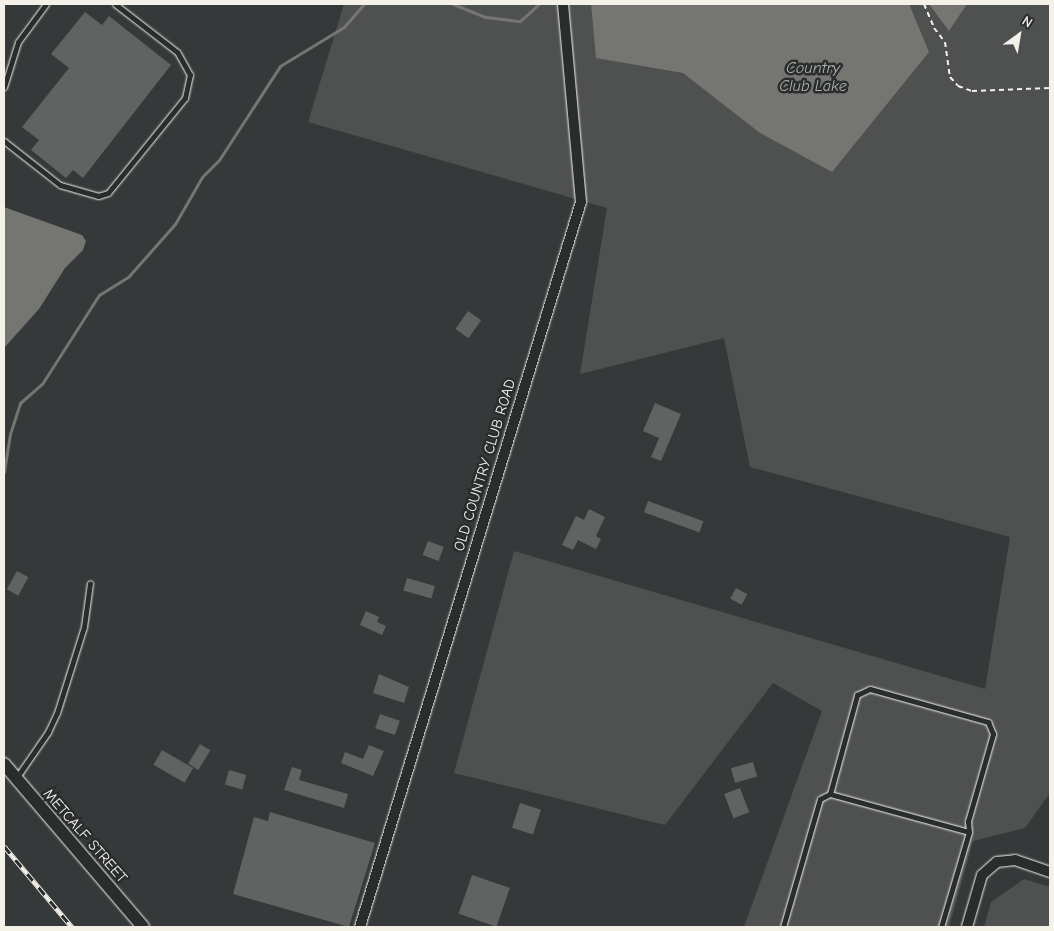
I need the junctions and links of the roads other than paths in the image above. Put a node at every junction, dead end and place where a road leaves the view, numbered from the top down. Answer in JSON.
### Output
{"nodes":[{"id":1,"x":46,"y":4,"type":"edge"},
{"id":2,"x":116,"y":4,"type":"edge"},
{"id":3,"x":563,"y":4,"type":"edge"},
{"id":4,"x":4,"y":87,"type":"edge"},
{"id":5,"x":4,"y":141,"type":"edge"},
{"id":6,"x":90,"y":583,"type":"dead end"},
{"id":7,"x":4,"y":764,"type":"edge"},
{"id":8,"x":16,"y":780,"type":"junction"},
{"id":9,"x":830,"y":794,"type":"junction"},
{"id":10,"x":969,"y":832,"type":"junction"},
{"id":11,"x":1050,"y":872,"type":"edge"},
{"id":12,"x":143,"y":927,"type":"edge"},
{"id":13,"x":360,"y":927,"type":"edge"},
{"id":14,"x":783,"y":927,"type":"edge"},
{"id":15,"x":941,"y":927,"type":"edge"},
{"id":16,"x":967,"y":927,"type":"edge"}],
"edges":[{"from":1,"to":4,"type":"lane"},
{"from":2,"to":5,"type":"lane"},
{"from":3,"to":13,"type":"street","name":"OLD COUNTRY CLUB ROAD"},
{"from":6,"to":8,"type":"lane"},
{"from":7,"to":8,"type":"street","name":"METCALF STREET"},
{"from":8,"to":12,"type":"street","name":"METCALF STREET"},
{"from":9,"to":10,"type":"lane"},
{"from":9,"to":10,"type":"lane"},
{"from":9,"to":14,"type":"lane"},
{"from":10,"to":15,"type":"lane"},
{"from":11,"to":16,"type":"street"}]}
